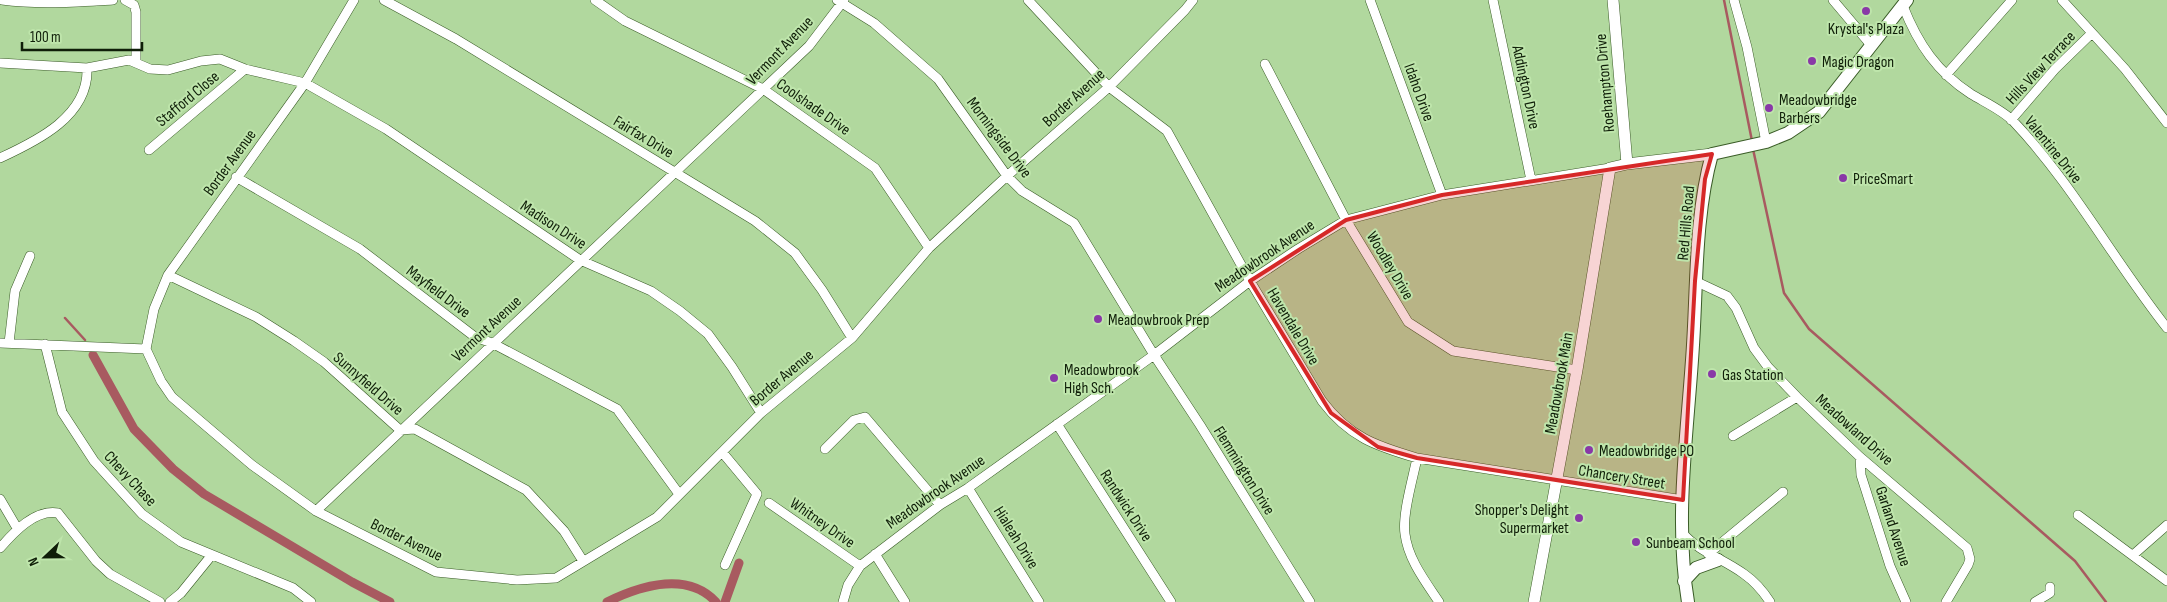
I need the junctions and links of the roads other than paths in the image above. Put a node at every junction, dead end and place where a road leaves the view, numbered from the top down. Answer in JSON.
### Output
{"nodes":[{"id":1,"x":2,"y":0,"type":"edge"},
{"id":2,"x":113,"y":0,"type":"edge"},
{"id":3,"x":125,"y":0,"type":"edge"},
{"id":4,"x":354,"y":0,"type":"edge"},
{"id":5,"x":384,"y":0,"type":"edge"},
{"id":6,"x":595,"y":0,"type":"edge"},
{"id":7,"x":1028,"y":0,"type":"edge"},
{"id":8,"x":1180,"y":0,"type":"edge"},
{"id":9,"x":1193,"y":0,"type":"edge"},
{"id":10,"x":1370,"y":0,"type":"edge"},
{"id":11,"x":1493,"y":0,"type":"edge"},
{"id":12,"x":1613,"y":0,"type":"edge"},
{"id":13,"x":1734,"y":0,"type":"edge"},
{"id":14,"x":1833,"y":0,"type":"edge"},
{"id":15,"x":2012,"y":0,"type":"edge"},
{"id":16,"x":2062,"y":0,"type":"edge"},
{"id":17,"x":841,"y":1,"type":"edge"},
{"id":18,"x":1905,"y":3,"type":"edge"},
{"id":19,"x":1185,"y":10,"type":"junction"},
{"id":20,"x":2092,"y":32,"type":"junction"},
{"id":21,"x":1871,"y":44,"type":"junction"},
{"id":22,"x":136,"y":62,"type":"junction"},
{"id":23,"x":0,"y":63,"type":"edge"},
{"id":24,"x":1265,"y":64,"type":"dead end"},
{"id":25,"x":87,"y":68,"type":"junction"},
{"id":26,"x":245,"y":69,"type":"junction"},
{"id":27,"x":1946,"y":75,"type":"junction"},
{"id":28,"x":305,"y":83,"type":"junction"},
{"id":29,"x":1109,"y":87,"type":"junction"},
{"id":30,"x":764,"y":89,"type":"junction"},
{"id":31,"x":2011,"y":120,"type":"junction"},
{"id":32,"x":2167,"y":123,"type":"edge"},
{"id":33,"x":1765,"y":141,"type":"junction"},
{"id":34,"x":149,"y":150,"type":"dead end"},
{"id":35,"x":1712,"y":154,"type":"junction"},
{"id":36,"x":0,"y":158,"type":"edge"},
{"id":37,"x":1627,"y":164,"type":"junction"},
{"id":38,"x":1610,"y":168,"type":"junction"},
{"id":39,"x":675,"y":172,"type":"junction"},
{"id":40,"x":1007,"y":176,"type":"junction"},
{"id":41,"x":236,"y":177,"type":"junction"},
{"id":42,"x":1531,"y":180,"type":"junction"},
{"id":43,"x":1442,"y":195,"type":"junction"},
{"id":44,"x":1346,"y":220,"type":"junction"},
{"id":45,"x":929,"y":248,"type":"junction"},
{"id":46,"x":30,"y":256,"type":"dead end"},
{"id":47,"x":580,"y":260,"type":"junction"},
{"id":48,"x":168,"y":275,"type":"junction"},
{"id":49,"x":1250,"y":281,"type":"junction"},
{"id":50,"x":1695,"y":281,"type":"junction"},
{"id":51,"x":2167,"y":328,"type":"edge"},
{"id":52,"x":852,"y":338,"type":"junction"},
{"id":53,"x":4,"y":343,"type":"edge"},
{"id":54,"x":492,"y":343,"type":"junction"},
{"id":55,"x":45,"y":344,"type":"junction"},
{"id":56,"x":146,"y":349,"type":"junction"},
{"id":57,"x":1154,"y":355,"type":"junction"},
{"id":58,"x":1577,"y":370,"type":"junction"},
{"id":59,"x":1797,"y":397,"type":"junction"},
{"id":60,"x":761,"y":413,"type":"junction"},
{"id":61,"x":1057,"y":424,"type":"junction"},
{"id":62,"x":400,"y":430,"type":"junction"},
{"id":63,"x":1733,"y":436,"type":"dead end"},
{"id":64,"x":825,"y":449,"type":"dead end"},
{"id":65,"x":722,"y":452,"type":"junction"},
{"id":66,"x":1860,"y":457,"type":"junction"},
{"id":67,"x":1417,"y":458,"type":"junction"},
{"id":68,"x":1557,"y":481,"type":"junction"},
{"id":69,"x":968,"y":488,"type":"junction"},
{"id":70,"x":1783,"y":492,"type":"dead end"},
{"id":71,"x":679,"y":494,"type":"junction"},
{"id":72,"x":0,"y":499,"type":"edge"},
{"id":73,"x":1683,"y":500,"type":"junction"},
{"id":74,"x":769,"y":503,"type":"dead end"},
{"id":75,"x":940,"y":505,"type":"junction"},
{"id":76,"x":316,"y":511,"type":"junction"},
{"id":77,"x":2078,"y":515,"type":"dead end"},
{"id":78,"x":2167,"y":525,"type":"edge"},
{"id":79,"x":17,"y":528,"type":"junction"},
{"id":80,"x":1682,"y":533,"type":"junction"},
{"id":81,"x":0,"y":548,"type":"edge"},
{"id":82,"x":875,"y":554,"type":"junction"},
{"id":83,"x":2133,"y":555,"type":"junction"},
{"id":84,"x":211,"y":556,"type":"junction"},
{"id":85,"x":1713,"y":557,"type":"junction"},
{"id":86,"x":583,"y":561,"type":"junction"},
{"id":87,"x":726,"y":564,"type":"dead end"},
{"id":88,"x":860,"y":566,"type":"junction"},
{"id":89,"x":1684,"y":581,"type":"junction"},
{"id":90,"x":2167,"y":581,"type":"edge"},
{"id":91,"x":2050,"y":587,"type":"dead end"},
{"id":92,"x":160,"y":602,"type":"edge"},
{"id":93,"x":170,"y":602,"type":"edge"},
{"id":94,"x":311,"y":602,"type":"edge"},
{"id":95,"x":843,"y":602,"type":"edge"},
{"id":96,"x":905,"y":602,"type":"edge"},
{"id":97,"x":1040,"y":602,"type":"edge"},
{"id":98,"x":1171,"y":602,"type":"edge"},
{"id":99,"x":1310,"y":602,"type":"edge"},
{"id":100,"x":1439,"y":602,"type":"edge"},
{"id":101,"x":1534,"y":602,"type":"edge"},
{"id":102,"x":1688,"y":602,"type":"edge"},
{"id":103,"x":1770,"y":602,"type":"edge"},
{"id":104,"x":1906,"y":602,"type":"edge"},
{"id":105,"x":1946,"y":602,"type":"edge"},
{"id":106,"x":2035,"y":602,"type":"edge"}],
"edges":[{"from":1,"to":2,"type":"street"},
{"from":3,"to":22,"type":"street"},
{"from":4,"to":28,"type":"street","name":"Border Avenue"},
{"from":5,"to":39,"type":"street","name":"Fairfax Drive"},
{"from":6,"to":30,"type":"street","name":"Coolshade Drive"},
{"from":7,"to":29,"type":"street","name":"Havendale Drive"},
{"from":8,"to":19,"type":"street"},
{"from":9,"to":19,"type":"street","name":"Border Avenue"},
{"from":10,"to":43,"type":"street","name":"Idaho Drive"},
{"from":11,"to":42,"type":"street","name":"Addington Drive"},
{"from":12,"to":37,"type":"street","name":"Roehampton Drive"},
{"from":13,"to":33,"type":"street"},
{"from":14,"to":21,"type":"street"},
{"from":15,"to":27,"type":"street"},
{"from":16,"to":20,"type":"street"},
{"from":17,"to":30,"type":"street","name":"Vermont Avenue"},
{"from":17,"to":40,"type":"street","name":"Morningside Drive"},
{"from":18,"to":21,"type":"main road"},
{"from":18,"to":27,"type":"street","name":"Valentine Drive"},
{"from":19,"to":29,"type":"street","name":"Border Avenue"},
{"from":20,"to":31,"type":"street","name":"Hills View Terrace"},
{"from":20,"to":32,"type":"street","name":"Hills View Terrace"},
{"from":21,"to":33,"type":"main road"},
{"from":22,"to":25,"type":"street"},
{"from":22,"to":26,"type":"street","name":"Madison Drive"},
{"from":23,"to":25,"type":"street"},
{"from":24,"to":44,"type":"street","name":"Woodley Drive"},
{"from":25,"to":36,"type":"street"},
{"from":26,"to":28,"type":"street","name":"Madison Drive"},
{"from":26,"to":34,"type":"street","name":"Stafford Close"},
{"from":27,"to":31,"type":"street","name":"Valentine Drive"},
{"from":28,"to":41,"type":"street","name":"Border Avenue"},
{"from":28,"to":47,"type":"street","name":"Madison Drive"},
{"from":29,"to":40,"type":"street","name":"Border Avenue"},
{"from":29,"to":49,"type":"street","name":"Havendale Drive"},
{"from":30,"to":39,"type":"street","name":"Vermont Avenue"},
{"from":30,"to":45,"type":"street","name":"Coolshade Drive"},
{"from":31,"to":51,"type":"street","name":"Valentine Drive"},
{"from":33,"to":35,"type":"main road"},
{"from":35,"to":37,"type":"street","name":"Meadowbrook Avenue"},
{"from":35,"to":50,"type":"main road","name":"Red Hills Road"},
{"from":37,"to":38,"type":"street","name":"Meadowbrook Avenue"},
{"from":38,"to":42,"type":"street","name":"Meadowbrook Avenue"},
{"from":38,"to":58,"type":"street","name":"Meadowbrook Main"},
{"from":39,"to":47,"type":"street","name":"Vermont Avenue"},
{"from":39,"to":52,"type":"street","name":"Fairfax Drive"},
{"from":40,"to":45,"type":"street","name":"Border Avenue"},
{"from":40,"to":57,"type":"street","name":"Morningside Drive"},
{"from":41,"to":48,"type":"street","name":"Border Avenue"},
{"from":41,"to":54,"type":"street","name":"Mayfield Drive"},
{"from":42,"to":43,"type":"street","name":"Meadowbrook Avenue"},
{"from":43,"to":44,"type":"street","name":"Meadowbrook Avenue"},
{"from":44,"to":49,"type":"street","name":"Meadowbrook Avenue"},
{"from":44,"to":58,"type":"street","name":"Woodley Drive"},
{"from":45,"to":52,"type":"street","name":"Border Avenue"},
{"from":46,"to":53,"type":"street"},
{"from":47,"to":54,"type":"street","name":"Vermont Avenue"},
{"from":47,"to":60,"type":"street","name":"Madison Drive"},
{"from":48,"to":56,"type":"street","name":"Border Avenue"},
{"from":48,"to":62,"type":"street","name":"Sunnyfield Drive"},
{"from":49,"to":57,"type":"street","name":"Meadowbrook Avenue"},
{"from":49,"to":67,"type":"street","name":"Havendale Drive"},
{"from":50,"to":59,"type":"street","name":"Meadowland Drive"},
{"from":50,"to":73,"type":"main road","name":"Red Hills Road"},
{"from":52,"to":60,"type":"street","name":"Border Avenue"},
{"from":53,"to":55,"type":"street"},
{"from":54,"to":62,"type":"street","name":"Vermont Avenue"},
{"from":54,"to":71,"type":"street","name":"Mayfield Drive"},
{"from":55,"to":56,"type":"street"},
{"from":55,"to":84,"type":"street","name":"Chevy Chase"},
{"from":56,"to":76,"type":"street"},
{"from":57,"to":61,"type":"street","name":"Meadowbrook Avenue"},
{"from":57,"to":99,"type":"street","name":"Flemmington Drive"},
{"from":58,"to":68,"type":"street","name":"Meadowbrook Main"},
{"from":59,"to":63,"type":"street"},
{"from":59,"to":66,"type":"street","name":"Meadowland Drive"},
{"from":60,"to":65,"type":"street","name":"Border Avenue"},
{"from":61,"to":69,"type":"street","name":"Meadowbrook Avenue"},
{"from":61,"to":98,"type":"street","name":"Randwick Drive"},
{"from":62,"to":76,"type":"street","name":"Vermont Avenue"},
{"from":62,"to":86,"type":"street","name":"Sunnyfield Drive"},
{"from":64,"to":75,"type":"street"},
{"from":65,"to":71,"type":"street","name":"Border Avenue"},
{"from":65,"to":87,"type":"street"},
{"from":66,"to":104,"type":"street","name":"Garland Avenue"},
{"from":66,"to":105,"type":"street","name":"Meadowland Drive"},
{"from":67,"to":68,"type":"street","name":"Havendale Drive"},
{"from":67,"to":100,"type":"street"},
{"from":68,"to":73,"type":"street","name":"Chancery Street"},
{"from":68,"to":101,"type":"street","name":"Meadowbrook Main"},
{"from":69,"to":75,"type":"street","name":"Meadowbrook Avenue"},
{"from":69,"to":97,"type":"street","name":"Hialeah Drive"},
{"from":70,"to":85,"type":"street"},
{"from":71,"to":86,"type":"street","name":"Border Avenue"},
{"from":72,"to":79,"type":"street"},
{"from":73,"to":80,"type":"main road","name":"Red Hills Road"},
{"from":74,"to":88,"type":"street","name":"Whitney Drive"},
{"from":75,"to":82,"type":"street","name":"Meadowbrook Avenue"},
{"from":76,"to":86,"type":"street","name":"Border Avenue"},
{"from":77,"to":83,"type":"street"},
{"from":78,"to":83,"type":"street"},
{"from":79,"to":81,"type":"street"},
{"from":79,"to":92,"type":"street"},
{"from":80,"to":85,"type":"street"},
{"from":80,"to":89,"type":"main road","name":"Red Hills Road"},
{"from":82,"to":88,"type":"street","name":"Meadowbrook Avenue"},
{"from":82,"to":96,"type":"street"},
{"from":83,"to":90,"type":"street"},
{"from":84,"to":93,"type":"street"},
{"from":84,"to":94,"type":"street","name":"Chevy Chase"},
{"from":85,"to":89,"type":"main road"},
{"from":85,"to":103,"type":"street"},
{"from":88,"to":95,"type":"street","name":"Meadowbrook Avenue"},
{"from":89,"to":102,"type":"main road","name":"Red Hills Road"},
{"from":91,"to":106,"type":"street"}]}
